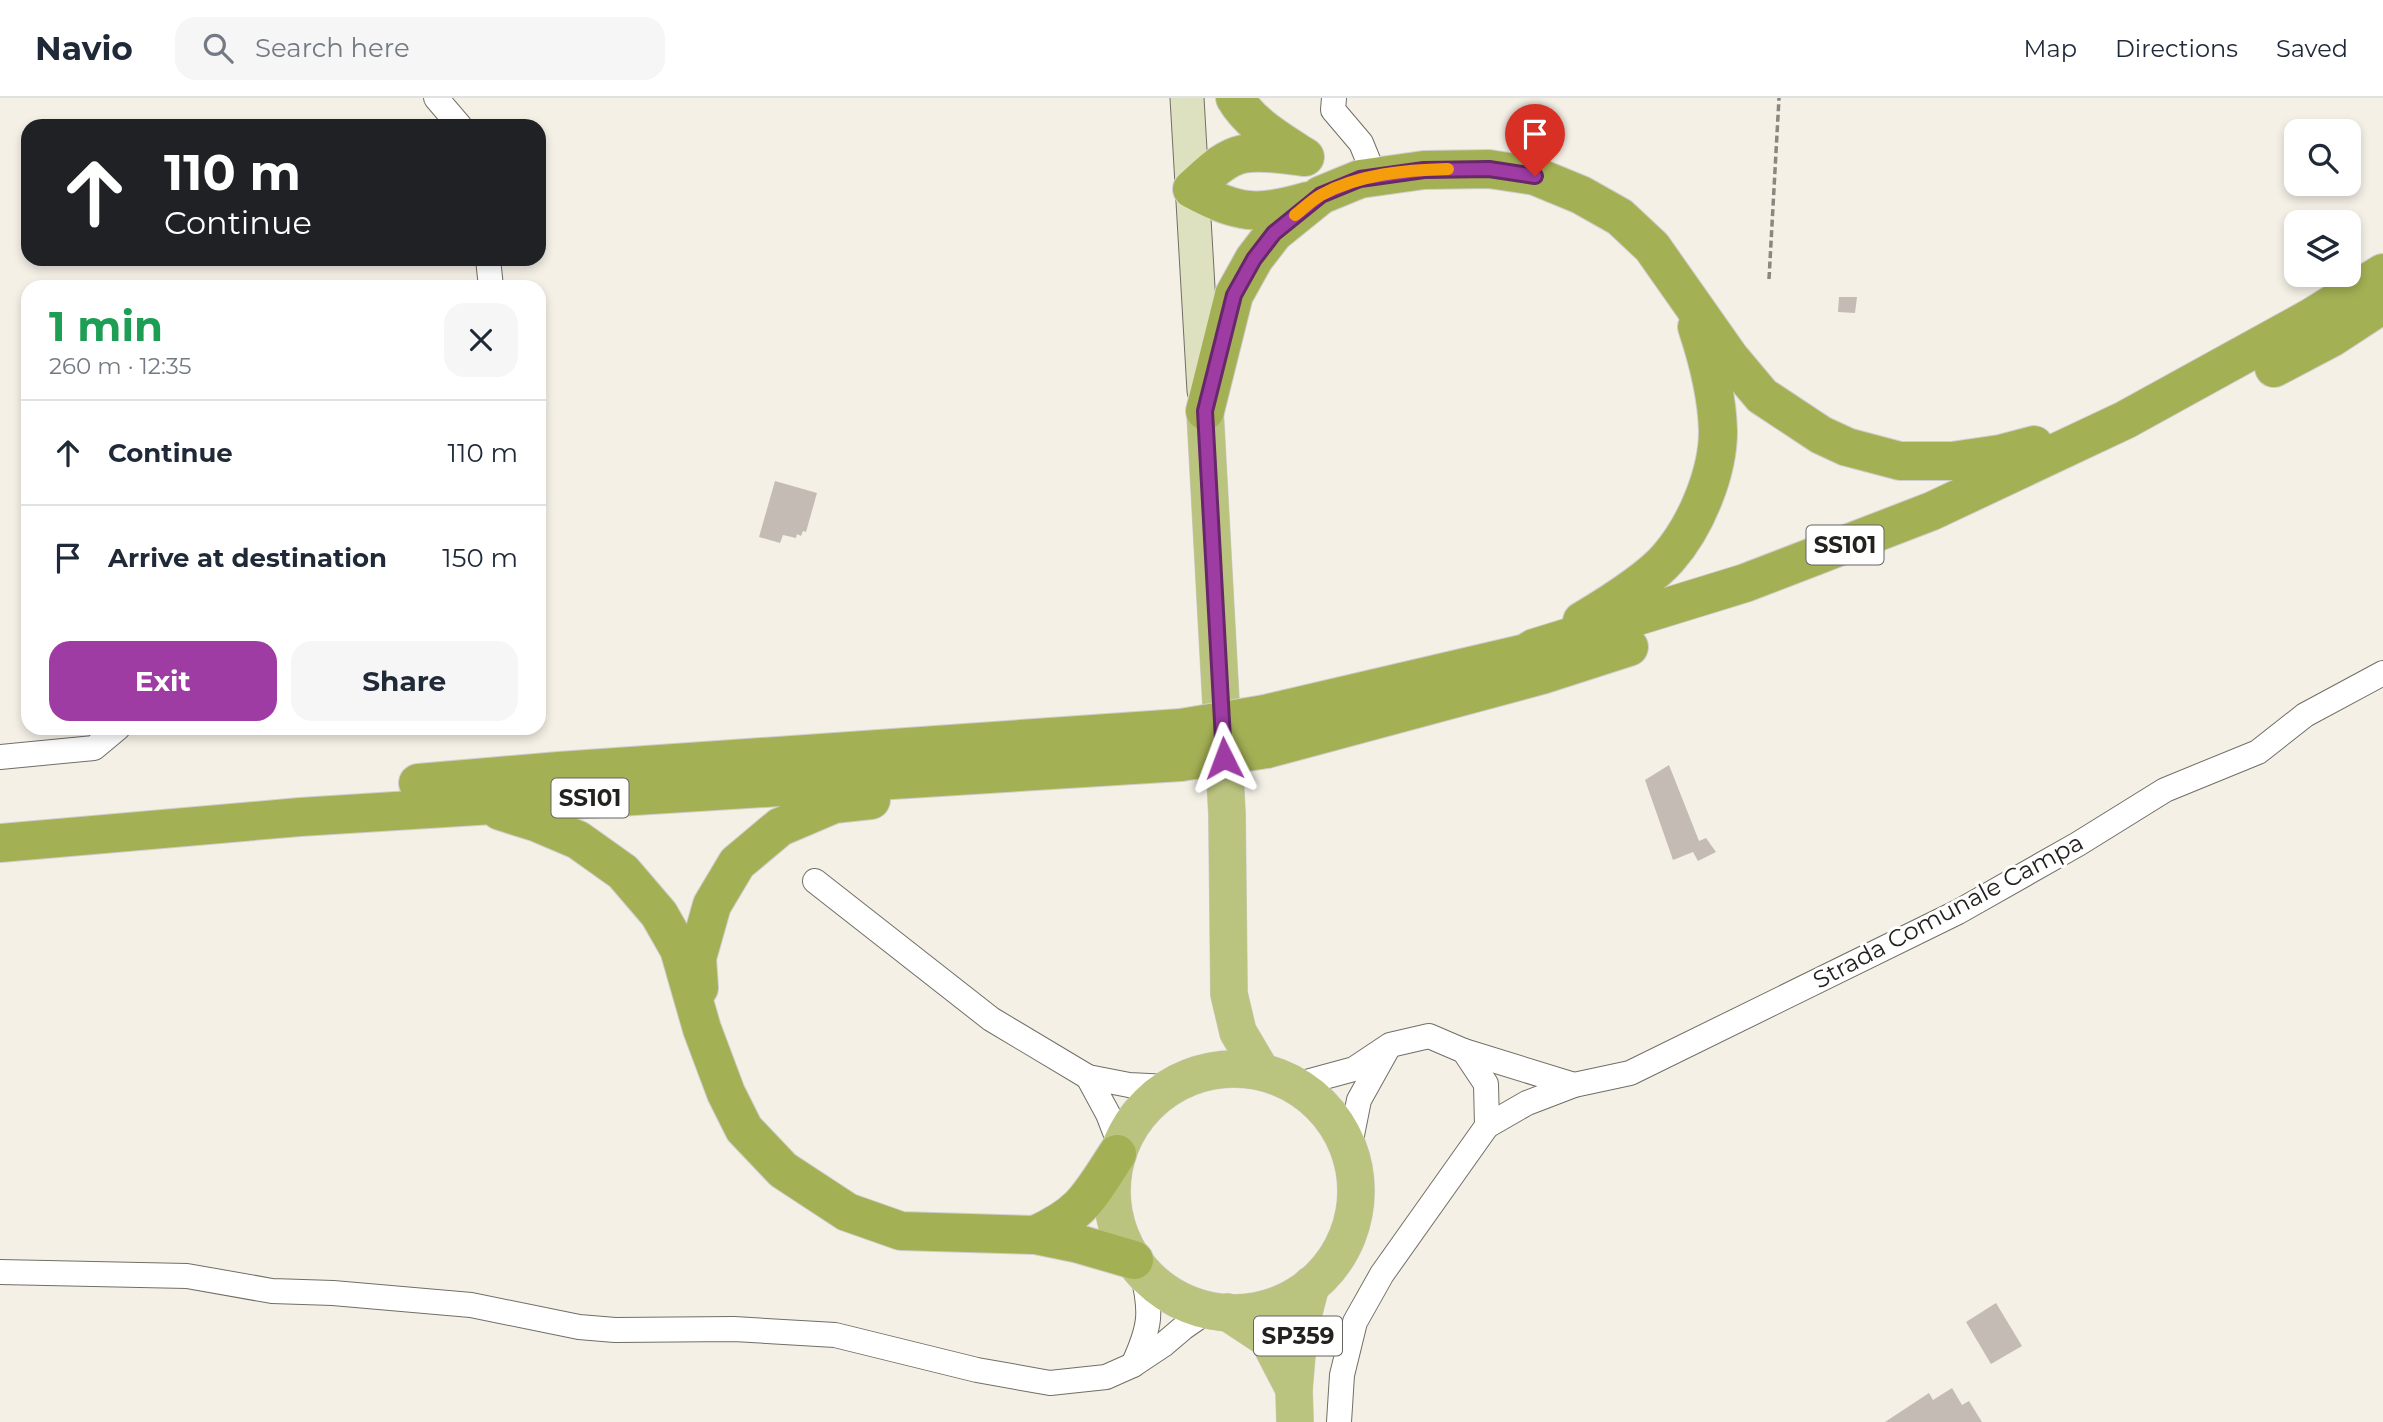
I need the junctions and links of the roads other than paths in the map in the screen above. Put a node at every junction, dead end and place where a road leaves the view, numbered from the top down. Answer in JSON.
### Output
{"nodes":[{"id":1,"x":436,"y":98,"type":"edge"},
{"id":2,"x":1186,"y":98,"type":"edge"},
{"id":3,"x":1235,"y":98,"type":"edge"},
{"id":4,"x":1334,"y":98,"type":"edge"},
{"id":5,"x":454,"y":119,"type":"edge"},
{"id":6,"x":1305,"y":157,"type":"junction"},
{"id":7,"x":1368,"y":178,"type":"junction"},
{"id":8,"x":1192,"y":189,"type":"junction"},
{"id":9,"x":1315,"y":199,"type":"junction"},
{"id":10,"x":2383,"y":273,"type":"edge"},
{"id":11,"x":1687,"y":298,"type":"junction"},
{"id":12,"x":2383,"y":304,"type":"edge"},
{"id":13,"x":1205,"y":411,"type":"junction"},
{"id":14,"x":2081,"y":441,"type":"junction"},
{"id":15,"x":1534,"y":648,"type":"junction"},
{"id":16,"x":2383,"y":673,"type":"edge"},
{"id":17,"x":1266,"y":731,"type":"junction"},
{"id":18,"x":110,"y":735,"type":"edge"},
{"id":19,"x":1181,"y":745,"type":"junction"},
{"id":20,"x":0,"y":757,"type":"edge"},
{"id":21,"x":1004,"y":772,"type":"junction"},
{"id":22,"x":481,"y":805,"type":"junction"},
{"id":23,"x":0,"y":818,"type":"edge"},
{"id":24,"x":0,"y":843,"type":"edge"},
{"id":25,"x":815,"y":881,"type":"dead end"},
{"id":26,"x":1229,"y":995,"type":"junction"},
{"id":27,"x":702,"y":1029,"type":"junction"},
{"id":28,"x":1390,"y":1045,"type":"junction"},
{"id":29,"x":1464,"y":1051,"type":"junction"},
{"id":30,"x":1261,"y":1071,"type":"junction"},
{"id":31,"x":1088,"y":1077,"type":"junction"},
{"id":32,"x":1179,"y":1082,"type":"junction"},
{"id":33,"x":1294,"y":1085,"type":"junction"},
{"id":34,"x":1574,"y":1085,"type":"junction"},
{"id":35,"x":1488,"y":1126,"type":"junction"},
{"id":36,"x":1119,"y":1150,"type":"junction"},
{"id":37,"x":1349,"y":1150,"type":"junction"},
{"id":38,"x":1035,"y":1235,"type":"junction"},
{"id":39,"x":1138,"y":1265,"type":"junction"},
{"id":40,"x":0,"y":1272,"type":"edge"},
{"id":41,"x":1311,"y":1285,"type":"junction"},
{"id":42,"x":1218,"y":1311,"type":"junction"},
{"id":43,"x":1133,"y":1365,"type":"junction"},
{"id":44,"x":1295,"y":1406,"type":"edge"},
{"id":45,"x":1339,"y":1422,"type":"edge"}],
"edges":[{"from":1,"to":5,"type":"street"},
{"from":2,"to":8,"type":"main road"},
{"from":3,"to":6,"type":"highway"},
{"from":4,"to":7,"type":"street"},
{"from":6,"to":7,"type":"highway"},
{"from":6,"to":8,"type":"highway"},
{"from":7,"to":9,"type":"highway"},
{"from":7,"to":11,"type":"highway"},
{"from":8,"to":9,"type":"highway"},
{"from":8,"to":13,"type":"main road"},
{"from":9,"to":13,"type":"highway"},
{"from":10,"to":14,"type":"highway","number":"SS101"},
{"from":11,"to":14,"type":"highway"},
{"from":11,"to":15,"type":"highway"},
{"from":12,"to":17,"type":"highway","number":"SS101"},
{"from":13,"to":26,"type":"main road"},
{"from":14,"to":15,"type":"highway","number":"SS101"},
{"from":15,"to":17,"type":"highway","number":"SS101"},
{"from":16,"to":34,"type":"street","name":"Strada Comunale Campa"},
{"from":17,"to":19,"type":"highway","number":"SS101","bridge":true},
{"from":18,"to":20,"type":"street"},
{"from":19,"to":21,"type":"highway","number":"SS101"},
{"from":19,"to":23,"type":"highway","number":"SS101"},
{"from":21,"to":22,"type":"highway","number":"SS101"},
{"from":21,"to":27,"type":"highway"},
{"from":22,"to":24,"type":"highway","number":"SS101"},
{"from":22,"to":27,"type":"highway"},
{"from":25,"to":31,"type":"street"},
{"from":26,"to":30,"type":"main road"},
{"from":26,"to":32,"type":"main road"},
{"from":27,"to":38,"type":"highway"},
{"from":28,"to":29,"type":"street"},
{"from":28,"to":33,"type":"street"},
{"from":28,"to":37,"type":"street"},
{"from":29,"to":34,"type":"street"},
{"from":29,"to":35,"type":"street"},
{"from":30,"to":32,"type":"main road"},
{"from":30,"to":33,"type":"main road"},
{"from":31,"to":32,"type":"street"},
{"from":31,"to":36,"type":"street"},
{"from":32,"to":36,"type":"main road"},
{"from":33,"to":37,"type":"main road"},
{"from":34,"to":35,"type":"street","name":"Strada Comunale Campa"},
{"from":35,"to":45,"type":"street"},
{"from":36,"to":38,"type":"highway"},
{"from":36,"to":39,"type":"main road"},
{"from":37,"to":41,"type":"main road"},
{"from":38,"to":39,"type":"highway"},
{"from":39,"to":42,"type":"main road"},
{"from":39,"to":43,"type":"street"},
{"from":40,"to":43,"type":"street"},
{"from":41,"to":42,"type":"main road"},
{"from":41,"to":44,"type":"main road","number":"SP359"},
{"from":42,"to":43,"type":"street"},
{"from":42,"to":44,"type":"main road","number":"SP359"}]}
